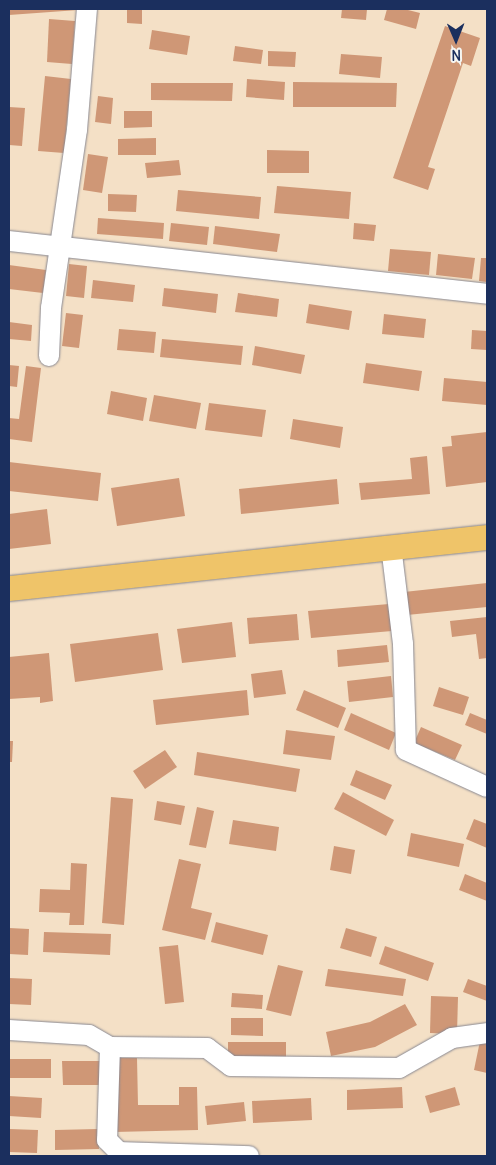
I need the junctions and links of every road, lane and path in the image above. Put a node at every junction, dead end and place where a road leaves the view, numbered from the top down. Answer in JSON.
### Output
{"nodes":[{"id":1,"x":87,"y":9,"type":"edge"},
{"id":2,"x":9,"y":241,"type":"edge"},
{"id":3,"x":61,"y":247,"type":"junction"},
{"id":4,"x":487,"y":294,"type":"edge"},
{"id":5,"x":48,"y":356,"type":"dead end"},
{"id":6,"x":487,"y":537,"type":"edge"},
{"id":7,"x":391,"y":546,"type":"junction"},
{"id":8,"x":9,"y":588,"type":"edge"},
{"id":9,"x":487,"y":787,"type":"edge"},
{"id":10,"x":9,"y":1030,"type":"edge"},
{"id":11,"x":487,"y":1033,"type":"edge"},
{"id":12,"x":110,"y":1047,"type":"junction"},
{"id":13,"x":249,"y":1156,"type":"edge"}],
"edges":[{"from":1,"to":3,"type":"street"},
{"from":2,"to":3,"type":"street"},
{"from":3,"to":4,"type":"street"},
{"from":3,"to":5,"type":"street"},
{"from":6,"to":7,"type":"main road"},
{"from":7,"to":8,"type":"main road"},
{"from":7,"to":9,"type":"street"},
{"from":10,"to":12,"type":"street"},
{"from":11,"to":12,"type":"street"},
{"from":12,"to":13,"type":"street"}]}
